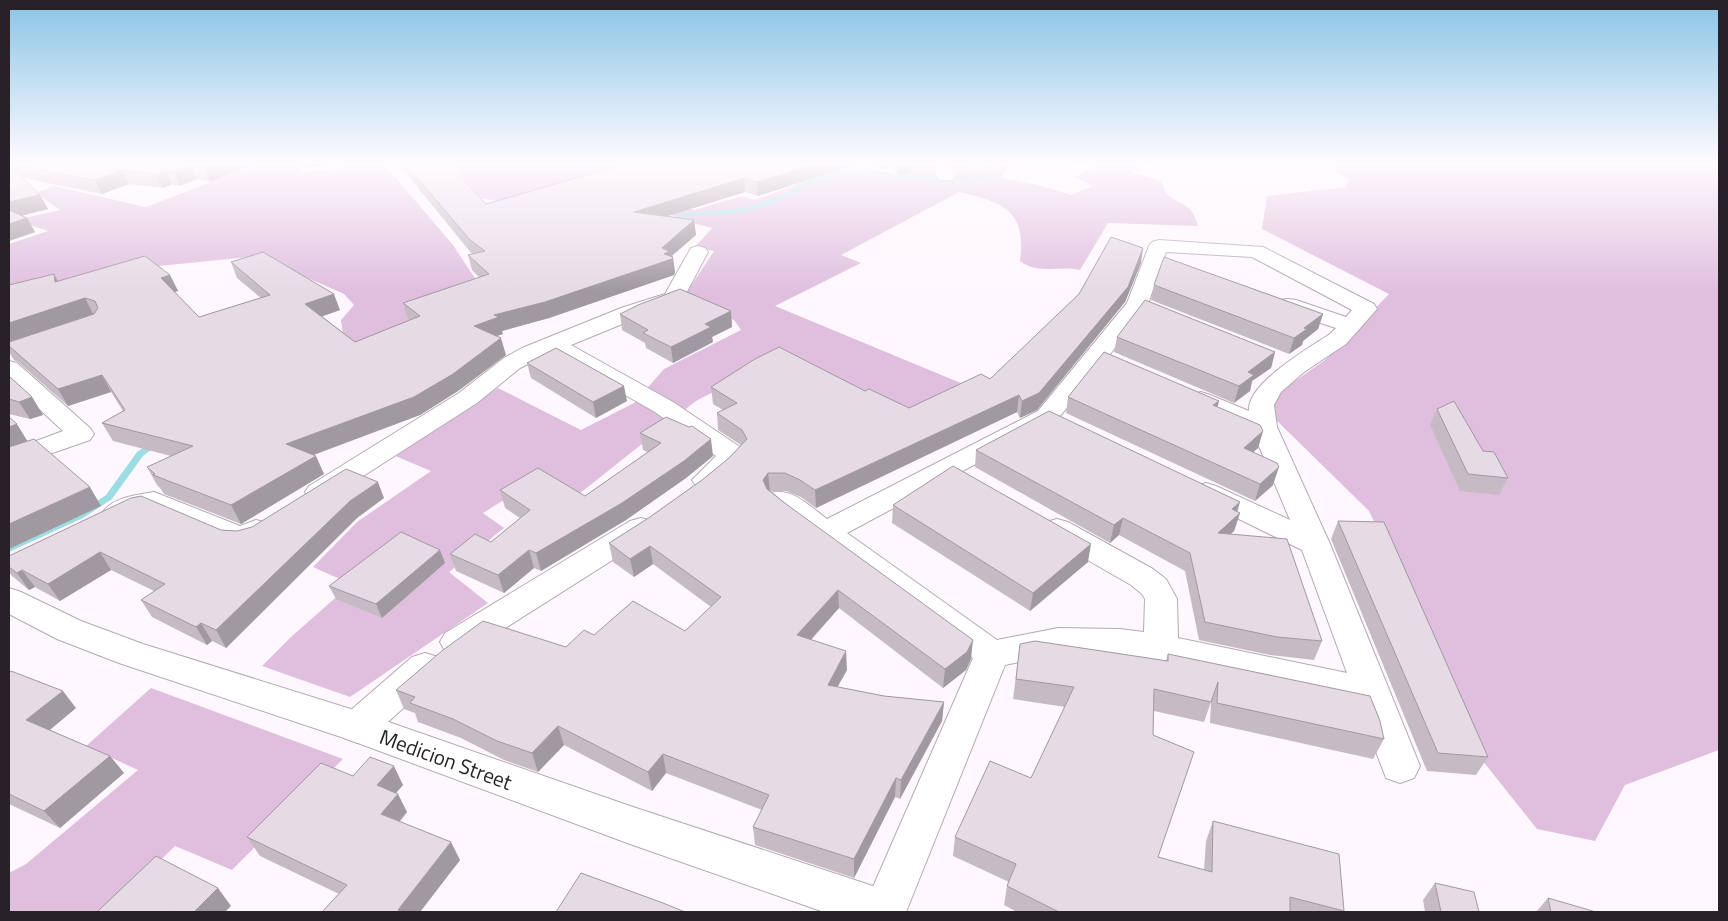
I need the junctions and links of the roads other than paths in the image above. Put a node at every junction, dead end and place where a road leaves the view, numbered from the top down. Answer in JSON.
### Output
{"nodes":[{"id":1,"x":698,"y":252,"type":"dead end"},
{"id":2,"x":1266,"y":297,"type":"edge"},
{"id":3,"x":1351,"y":326,"type":"junction"},
{"id":4,"x":553,"y":344,"type":"junction"},
{"id":5,"x":1270,"y":356,"type":"edge"},
{"id":6,"x":12,"y":357,"type":"edge"},
{"id":7,"x":1296,"y":367,"type":"junction"},
{"id":8,"x":1176,"y":390,"type":"edge"},
{"id":9,"x":1047,"y":416,"type":"junction"},
{"id":10,"x":1264,"y":427,"type":"junction"},
{"id":11,"x":1074,"y":428,"type":"edge"},
{"id":12,"x":9,"y":460,"type":"edge"},
{"id":13,"x":1181,"y":480,"type":"edge"},
{"id":14,"x":691,"y":493,"type":"edge"},
{"id":15,"x":780,"y":499,"type":"edge"},
{"id":16,"x":300,"y":504,"type":"edge"},
{"id":17,"x":662,"y":513,"type":"edge"},
{"id":18,"x":1033,"y":515,"type":"edge"},
{"id":19,"x":275,"y":520,"type":"edge"},
{"id":20,"x":98,"y":521,"type":"edge"},
{"id":21,"x":826,"y":532,"type":"junction"},
{"id":22,"x":1315,"y":544,"type":"junction"},
{"id":23,"x":9,"y":600,"type":"edge"},
{"id":24,"x":1161,"y":648,"type":"junction"},
{"id":25,"x":992,"y":654,"type":"junction"},
{"id":26,"x":1372,"y":693,"type":"junction"},
{"id":27,"x":357,"y":727,"type":"junction"},
{"id":28,"x":1400,"y":766,"type":"dead end"},
{"id":29,"x":884,"y":912,"type":"edge"}],
"edges":[{"from":1,"to":4,"type":"street"},
{"from":2,"to":3,"type":"street"},
{"from":3,"to":7,"type":"street"},
{"from":3,"to":9,"type":"street"},
{"from":4,"to":14,"type":"street"},
{"from":4,"to":16,"type":"street"},
{"from":5,"to":7,"type":"street"},
{"from":6,"to":12,"type":"street"},
{"from":7,"to":10,"type":"street"},
{"from":8,"to":10,"type":"street"},
{"from":9,"to":11,"type":"street"},
{"from":9,"to":21,"type":"street"},
{"from":10,"to":22,"type":"street"},
{"from":13,"to":22,"type":"street"},
{"from":15,"to":21,"type":"street"},
{"from":17,"to":27,"type":"street"},
{"from":18,"to":24,"type":"street"},
{"from":19,"to":20,"type":"street"},
{"from":21,"to":25,"type":"street"},
{"from":22,"to":26,"type":"street"},
{"from":23,"to":27,"type":"street","name":"Medicion Street"},
{"from":24,"to":25,"type":"street"},
{"from":24,"to":26,"type":"street"},
{"from":25,"to":29,"type":"street"},
{"from":26,"to":28,"type":"street"},
{"from":27,"to":29,"type":"street","name":"Medicion Street"}]}
